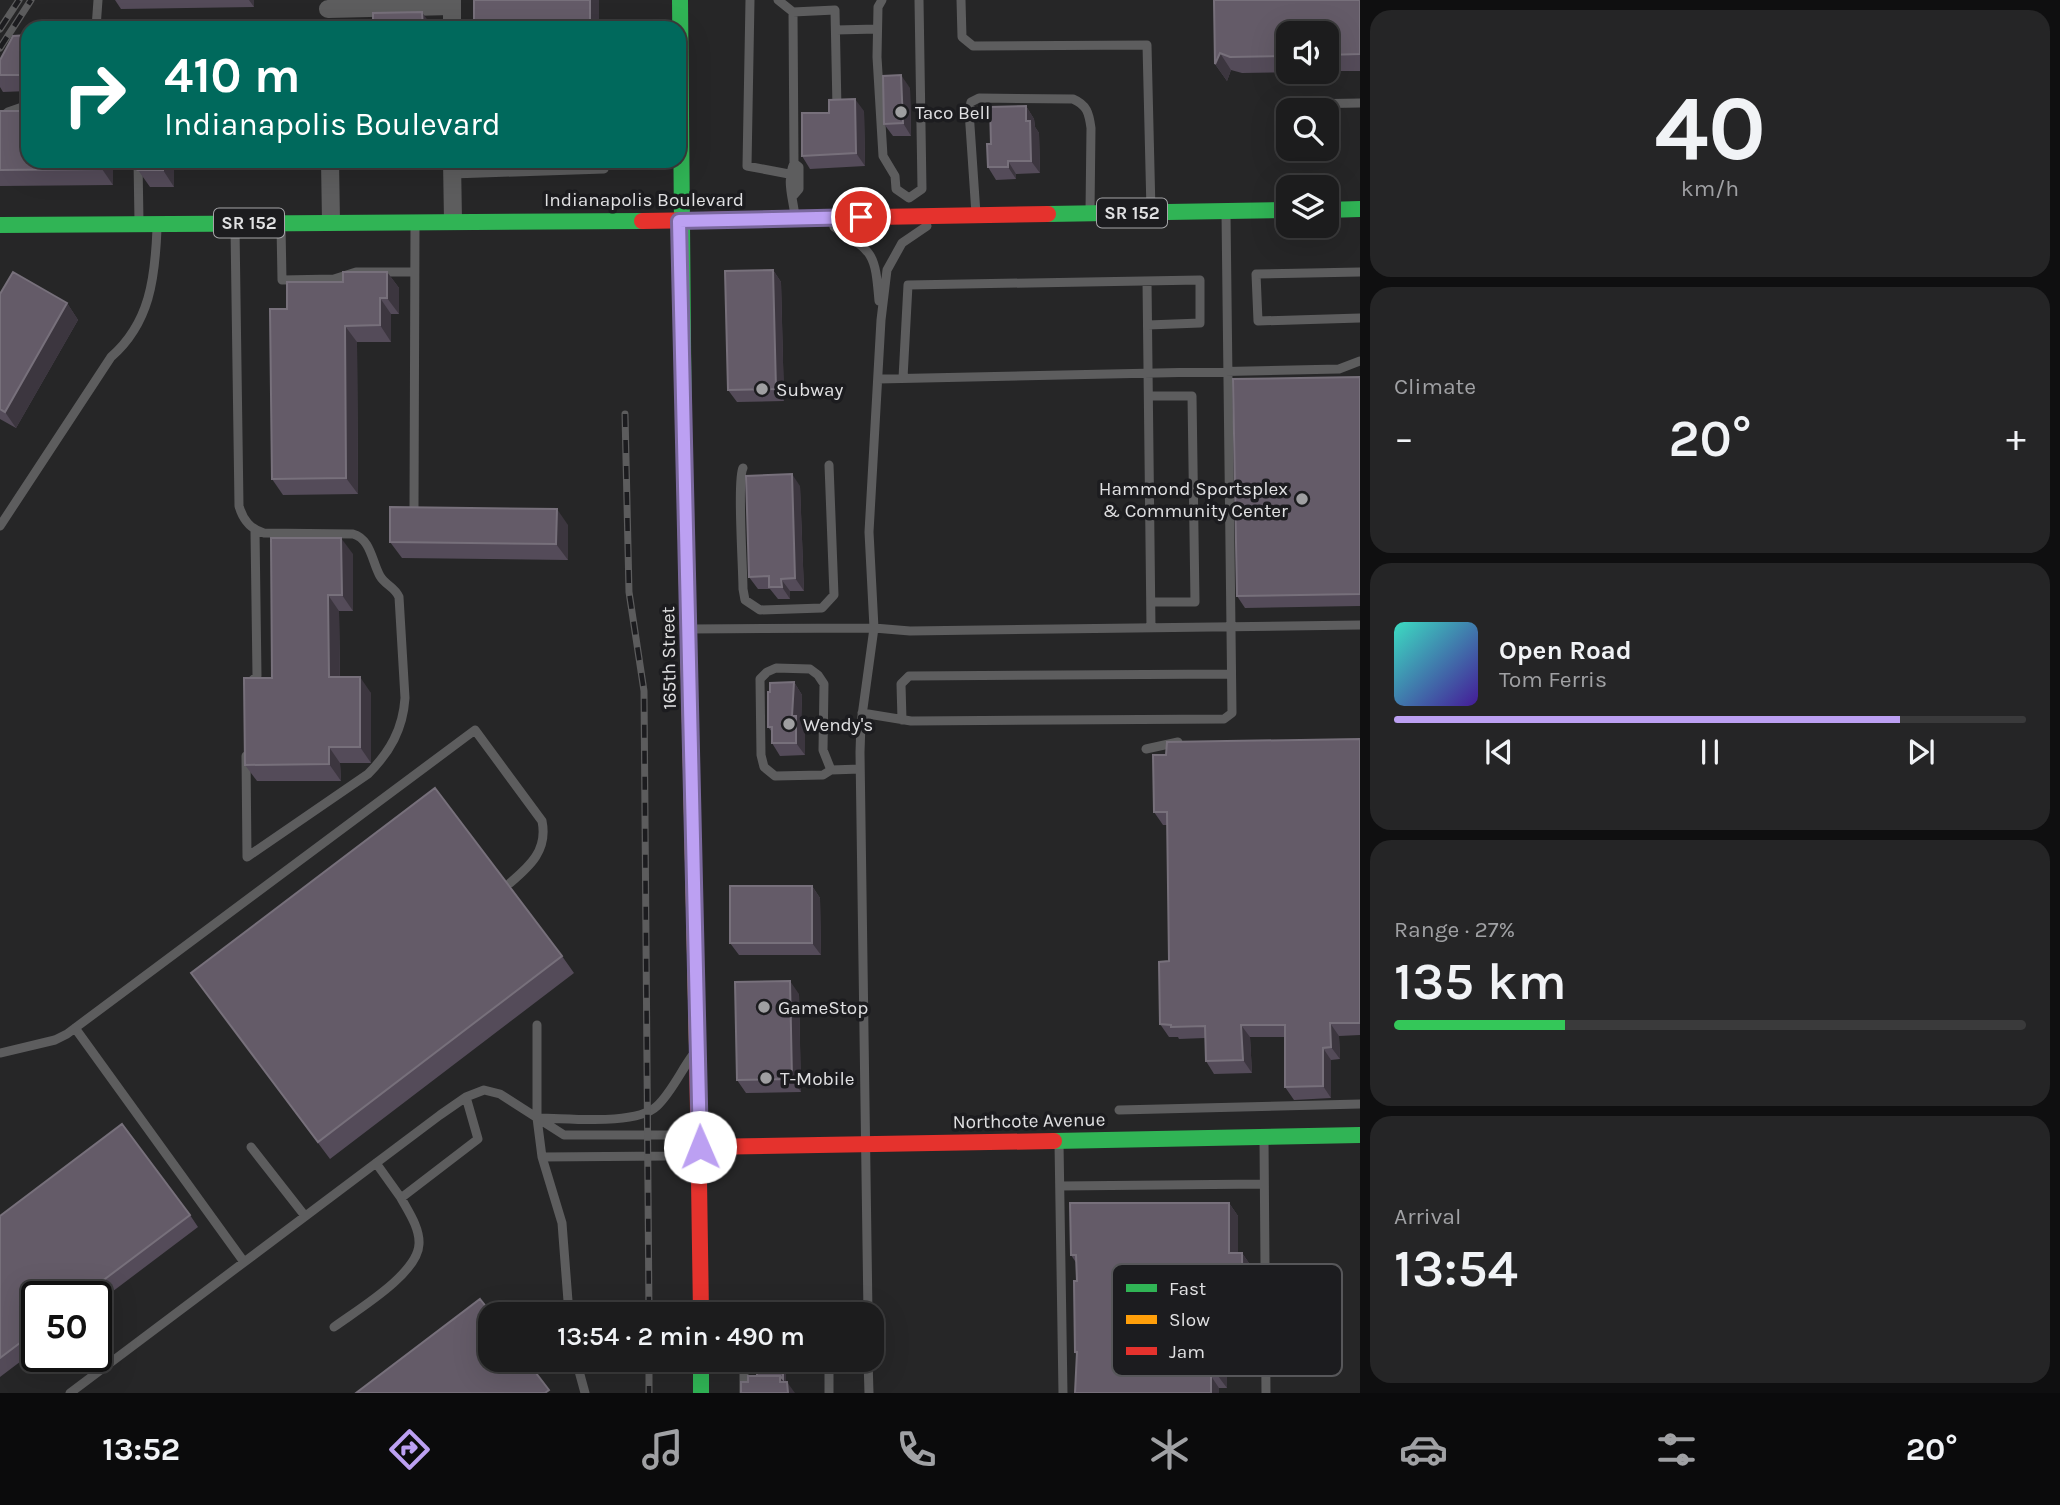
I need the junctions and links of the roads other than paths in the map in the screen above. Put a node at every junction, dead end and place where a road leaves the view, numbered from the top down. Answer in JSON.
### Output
{"nodes":[{"id":1,"x":98,"y":0,"type":"edge"},
{"id":2,"x":680,"y":0,"type":"edge"},
{"id":3,"x":750,"y":0,"type":"edge"},
{"id":4,"x":778,"y":0,"type":"edge"},
{"id":5,"x":882,"y":0,"type":"edge"},
{"id":6,"x":919,"y":0,"type":"edge"},
{"id":7,"x":961,"y":0,"type":"edge"},
{"id":8,"x":452,"y":3,"type":"edge"},
{"id":9,"x":793,"y":12,"type":"junction"},
{"id":10,"x":328,"y":16,"type":"edge"},
{"id":11,"x":96,"y":21,"type":"edge"},
{"id":12,"x":273,"y":21,"type":"edge"},
{"id":13,"x":452,"y":21,"type":"edge"},
{"id":14,"x":680,"y":21,"type":"edge"},
{"id":15,"x":877,"y":29,"type":"junction"},
{"id":16,"x":836,"y":30,"type":"junction"},
{"id":17,"x":1339,"y":103,"type":"edge"},
{"id":18,"x":1360,"y":103,"type":"edge"},
{"id":19,"x":21,"y":107,"type":"edge"},
{"id":20,"x":837,"y":111,"type":"edge"},
{"id":21,"x":0,"y":118,"type":"edge"},
{"id":22,"x":794,"y":163,"type":"junction"},
{"id":23,"x":138,"y":168,"type":"edge"},
{"id":24,"x":330,"y":168,"type":"edge"},
{"id":25,"x":452,"y":168,"type":"edge"},
{"id":26,"x":528,"y":168,"type":"edge"},
{"id":27,"x":679,"y":168,"type":"edge"},
{"id":28,"x":604,"y":169,"type":"dead end"},
{"id":29,"x":789,"y":174,"type":"junction"},
{"id":30,"x":793,"y":196,"type":"junction"},
{"id":31,"x":909,"y":198,"type":"junction"},
{"id":32,"x":1360,"y":209,"type":"edge"},
{"id":33,"x":1276,"y":210,"type":"edge"},
{"id":34,"x":1339,"y":210,"type":"edge"},
{"id":35,"x":1226,"y":211,"type":"junction"},
{"id":36,"x":1151,"y":212,"type":"junction"},
{"id":37,"x":1090,"y":213,"type":"junction"},
{"id":38,"x":948,"y":215,"type":"junction"},
{"id":39,"x":976,"y":215,"type":"junction"},
{"id":40,"x":910,"y":216,"type":"junction"},
{"id":41,"x":820,"y":218,"type":"junction"},
{"id":42,"x":795,"y":219,"type":"junction"},
{"id":43,"x":415,"y":221,"type":"junction"},
{"id":44,"x":453,"y":221,"type":"junction"},
{"id":45,"x":679,"y":221,"type":"junction"},
{"id":46,"x":331,"y":222,"type":"junction"},
{"id":47,"x":235,"y":223,"type":"junction"},
{"id":48,"x":281,"y":223,"type":"junction"},
{"id":49,"x":139,"y":224,"type":"junction"},
{"id":50,"x":158,"y":224,"type":"junction"},
{"id":51,"x":0,"y":225,"type":"edge"},
{"id":52,"x":415,"y":272,"type":"junction"},
{"id":53,"x":1360,"y":272,"type":"edge"},
{"id":54,"x":1147,"y":281,"type":"junction"},
{"id":55,"x":1360,"y":318,"type":"edge"},
{"id":56,"x":881,"y":320,"type":"junction"},
{"id":57,"x":1148,"y":325,"type":"junction"},
{"id":58,"x":1360,"y":361,"type":"edge"},
{"id":59,"x":1228,"y":372,"type":"junction"},
{"id":60,"x":1150,"y":373,"type":"junction"},
{"id":61,"x":903,"y":378,"type":"junction"},
{"id":62,"x":878,"y":379,"type":"junction"},
{"id":63,"x":1150,"y":397,"type":"junction"},
{"id":64,"x":829,"y":465,"type":"dead end"},
{"id":65,"x":743,"y":468,"type":"dead end"},
{"id":66,"x":414,"y":506,"type":"edge"},
{"id":67,"x":0,"y":526,"type":"edge"},
{"id":68,"x":255,"y":531,"type":"junction"},
{"id":69,"x":1151,"y":602,"type":"junction"},
{"id":70,"x":1360,"y":625,"type":"edge"},
{"id":71,"x":1230,"y":626,"type":"junction"},
{"id":72,"x":874,"y":628,"type":"junction"},
{"id":73,"x":1151,"y":628,"type":"junction"},
{"id":74,"x":688,"y":629,"type":"junction"},
{"id":75,"x":1231,"y":674,"type":"junction"},
{"id":76,"x":246,"y":699,"type":"edge"},
{"id":77,"x":862,"y":713,"type":"junction"},
{"id":78,"x":902,"y":720,"type":"junction"},
{"id":79,"x":1185,"y":742,"type":"edge"},
{"id":80,"x":1146,"y":749,"type":"dead end"},
{"id":81,"x":246,"y":752,"type":"edge"},
{"id":82,"x":860,"y":769,"type":"junction"},
{"id":83,"x":831,"y":770,"type":"junction"},
{"id":84,"x":510,"y":883,"type":"edge"},
{"id":85,"x":537,"y":1024,"type":"dead end"},
{"id":86,"x":75,"y":1028,"type":"junction"},
{"id":87,"x":697,"y":1048,"type":"junction"},
{"id":88,"x":0,"y":1053,"type":"edge"},
{"id":89,"x":466,"y":1097,"type":"junction"},
{"id":90,"x":1360,"y":1104,"type":"edge"},
{"id":91,"x":1119,"y":1110,"type":"dead end"},
{"id":92,"x":537,"y":1118,"type":"junction"},
{"id":93,"x":1360,"y":1135,"type":"edge"},
{"id":94,"x":1264,"y":1137,"type":"junction"},
{"id":95,"x":1059,"y":1141,"type":"junction"},
{"id":96,"x":865,"y":1144,"type":"junction"},
{"id":97,"x":251,"y":1147,"type":"dead end"},
{"id":98,"x":700,"y":1147,"type":"junction"},
{"id":99,"x":542,"y":1157,"type":"junction"},
{"id":100,"x":376,"y":1163,"type":"junction"},
{"id":101,"x":1264,"y":1184,"type":"junction"},
{"id":102,"x":1060,"y":1186,"type":"junction"},
{"id":103,"x":401,"y":1198,"type":"junction"},
{"id":104,"x":305,"y":1216,"type":"junction"},
{"id":105,"x":244,"y":1262,"type":"junction"},
{"id":106,"x":1265,"y":1264,"type":"edge"},
{"id":107,"x":568,"y":1302,"type":"edge"},
{"id":108,"x":701,"y":1302,"type":"edge"},
{"id":109,"x":868,"y":1302,"type":"edge"},
{"id":110,"x":334,"y":1327,"type":"dead end"},
{"id":111,"x":579,"y":1372,"type":"edge"},
{"id":112,"x":701,"y":1372,"type":"edge"},
{"id":113,"x":744,"y":1372,"type":"edge"},
{"id":114,"x":829,"y":1372,"type":"edge"},
{"id":115,"x":868,"y":1372,"type":"edge"},
{"id":116,"x":70,"y":1393,"type":"edge"},
{"id":117,"x":585,"y":1393,"type":"edge"},
{"id":118,"x":701,"y":1393,"type":"edge"},
{"id":119,"x":744,"y":1393,"type":"edge"},
{"id":120,"x":829,"y":1393,"type":"edge"},
{"id":121,"x":869,"y":1393,"type":"edge"},
{"id":122,"x":1063,"y":1393,"type":"edge"}],
"edges":[{"from":1,"to":11,"type":"lane"},
{"from":2,"to":14,"type":"main road","name":"165th Street"},
{"from":3,"to":29,"type":"lane"},
{"from":4,"to":9,"type":"lane"},
{"from":5,"to":15,"type":"lane"},
{"from":6,"to":31,"type":"lane"},
{"from":7,"to":36,"type":"lane"},
{"from":8,"to":10,"type":"street"},
{"from":8,"to":13,"type":"street"},
{"from":9,"to":16,"type":"lane"},
{"from":9,"to":22,"type":"lane"},
{"from":10,"to":12,"type":"lane"},
{"from":15,"to":16,"type":"lane"},
{"from":15,"to":31,"type":"lane"},
{"from":16,"to":20,"type":"lane"},
{"from":17,"to":18,"type":"lane"},
{"from":19,"to":21,"type":"lane"},
{"from":22,"to":29,"type":"lane"},
{"from":22,"to":30,"type":"lane"},
{"from":23,"to":49,"type":"lane"},
{"from":24,"to":46,"type":"street"},
{"from":25,"to":44,"type":"street"},
{"from":26,"to":28,"type":"lane"},
{"from":27,"to":45,"type":"main road","name":"165th Street"},
{"from":29,"to":30,"type":"lane"},
{"from":30,"to":42,"type":"lane"},
{"from":31,"to":40,"type":"lane"},
{"from":32,"to":34,"type":"main road"},
{"from":33,"to":35,"type":"main road","name":"Indianapolis Boulevard","number":"SR 152"},
{"from":35,"to":36,"type":"main road","name":"Indianapolis Boulevard","number":"SR 152"},
{"from":35,"to":59,"type":"lane"},
{"from":36,"to":37,"type":"main road","name":"Indianapolis Boulevard","number":"SR 152"},
{"from":37,"to":39,"type":"main road","name":"Indianapolis Boulevard","number":"SR 152"},
{"from":37,"to":39,"type":"lane"},
{"from":38,"to":39,"type":"main road","name":"Indianapolis Boulevard","number":"SR 152"},
{"from":38,"to":40,"type":"main road","name":"Indianapolis Boulevard","number":"SR 152"},
{"from":38,"to":56,"type":"lane"},
{"from":40,"to":41,"type":"main road","name":"Indianapolis Boulevard","number":"SR 152"},
{"from":41,"to":42,"type":"main road","name":"Indianapolis Boulevard","number":"SR 152"},
{"from":41,"to":56,"type":"lane"},
{"from":42,"to":45,"type":"main road","name":"Indianapolis Boulevard","number":"SR 152"},
{"from":43,"to":44,"type":"main road","name":"Indianapolis Boulevard","number":"SR 152"},
{"from":43,"to":46,"type":"main road","name":"Indianapolis Boulevard","number":"SR 152"},
{"from":43,"to":52,"type":"lane"},
{"from":44,"to":45,"type":"main road","name":"Indianapolis Boulevard","number":"SR 152"},
{"from":45,"to":74,"type":"main road","name":"165th Street"},
{"from":46,"to":48,"type":"main road","name":"Indianapolis Boulevard","number":"SR 152"},
{"from":47,"to":48,"type":"main road","name":"Indianapolis Boulevard","number":"SR 152"},
{"from":47,"to":50,"type":"main road","name":"Indianapolis Boulevard","number":"SR 152"},
{"from":47,"to":68,"type":"lane"},
{"from":48,"to":52,"type":"lane"},
{"from":49,"to":50,"type":"main road","name":"Indianapolis Boulevard","number":"SR 152"},
{"from":49,"to":51,"type":"main road","name":"Indianapolis Boulevard","number":"SR 152"},
{"from":50,"to":67,"type":"lane"},
{"from":52,"to":66,"type":"lane"},
{"from":53,"to":55,"type":"lane"},
{"from":54,"to":57,"type":"lane"},
{"from":54,"to":57,"type":"lane"},
{"from":54,"to":61,"type":"lane"},
{"from":56,"to":62,"type":"lane"},
{"from":57,"to":60,"type":"lane"},
{"from":58,"to":59,"type":"lane"},
{"from":59,"to":60,"type":"lane"},
{"from":59,"to":71,"type":"lane"},
{"from":60,"to":61,"type":"lane"},
{"from":60,"to":63,"type":"lane"},
{"from":61,"to":62,"type":"lane"},
{"from":62,"to":72,"type":"lane"},
{"from":63,"to":69,"type":"lane"},
{"from":63,"to":69,"type":"lane"},
{"from":64,"to":65,"type":"lane"},
{"from":68,"to":76,"type":"lane"},
{"from":68,"to":81,"type":"lane"},
{"from":69,"to":73,"type":"lane"},
{"from":70,"to":71,"type":"lane"},
{"from":71,"to":73,"type":"lane"},
{"from":71,"to":75,"type":"lane"},
{"from":72,"to":73,"type":"lane"},
{"from":72,"to":74,"type":"lane"},
{"from":72,"to":77,"type":"lane"},
{"from":74,"to":87,"type":"main road","name":"165th Street"},
{"from":75,"to":78,"type":"lane"},
{"from":75,"to":78,"type":"lane"},
{"from":77,"to":78,"type":"lane"},
{"from":77,"to":82,"type":"lane"},
{"from":79,"to":80,"type":"lane"},
{"from":82,"to":83,"type":"lane"},
{"from":82,"to":96,"type":"lane"},
{"from":83,"to":83,"type":"lane"},
{"from":84,"to":86,"type":"lane"},
{"from":85,"to":92,"type":"lane"},
{"from":86,"to":88,"type":"lane"},
{"from":86,"to":105,"type":"lane"},
{"from":87,"to":92,"type":"lane"},
{"from":87,"to":98,"type":"main road","name":"165th Street"},
{"from":89,"to":92,"type":"lane"},
{"from":89,"to":100,"type":"lane"},
{"from":89,"to":103,"type":"lane"},
{"from":90,"to":91,"type":"lane"},
{"from":92,"to":98,"type":"lane"},
{"from":92,"to":99,"type":"lane"},
{"from":93,"to":94,"type":"main road","name":"Northcote Avenue"},
{"from":94,"to":95,"type":"main road","name":"Northcote Avenue"},
{"from":94,"to":101,"type":"lane"},
{"from":95,"to":96,"type":"main road","name":"Northcote Avenue"},
{"from":95,"to":102,"type":"lane"},
{"from":96,"to":98,"type":"main road","name":"Northcote Avenue"},
{"from":96,"to":109,"type":"lane"},
{"from":97,"to":104,"type":"lane"},
{"from":98,"to":99,"type":"lane"},
{"from":98,"to":108,"type":"main road","name":"165th Street"},
{"from":99,"to":107,"type":"lane"},
{"from":100,"to":103,"type":"lane"},
{"from":100,"to":104,"type":"lane"},
{"from":101,"to":102,"type":"lane"},
{"from":101,"to":106,"type":"lane"},
{"from":102,"to":122,"type":"lane"},
{"from":103,"to":110,"type":"lane"},
{"from":104,"to":105,"type":"lane"},
{"from":105,"to":116,"type":"lane"},
{"from":111,"to":117,"type":"lane"},
{"from":112,"to":118,"type":"main road"},
{"from":113,"to":119,"type":"lane"},
{"from":114,"to":120,"type":"lane"},
{"from":115,"to":121,"type":"lane"}]}
